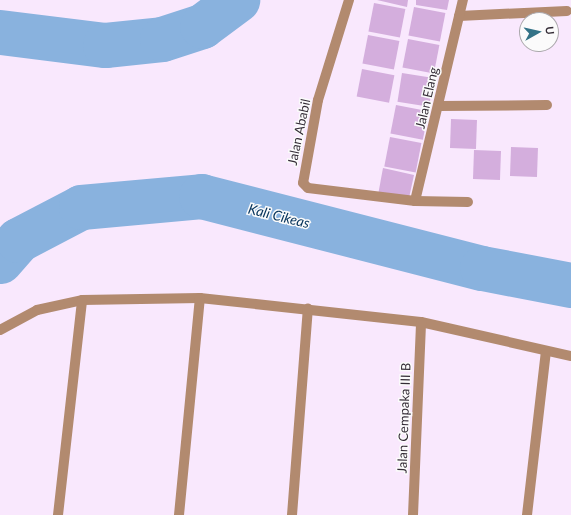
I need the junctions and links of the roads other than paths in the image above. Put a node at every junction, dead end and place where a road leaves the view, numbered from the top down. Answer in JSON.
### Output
{"nodes":[{"id":1,"x":349,"y":0,"type":"edge"},
{"id":2,"x":463,"y":0,"type":"edge"},
{"id":3,"x":567,"y":11,"type":"dead end"},
{"id":4,"x":459,"y":16,"type":"junction"},
{"id":5,"x":547,"y":105,"type":"dead end"},
{"id":6,"x":439,"y":106,"type":"junction"},
{"id":7,"x":415,"y":201,"type":"junction"},
{"id":8,"x":468,"y":202,"type":"dead end"},
{"id":9,"x":200,"y":298,"type":"junction"},
{"id":10,"x":82,"y":300,"type":"junction"},
{"id":11,"x":308,"y":309,"type":"junction"},
{"id":12,"x":421,"y":322,"type":"junction"},
{"id":13,"x":0,"y":330,"type":"edge"},
{"id":14,"x":546,"y":352,"type":"junction"},
{"id":15,"x":571,"y":356,"type":"edge"},
{"id":16,"x":58,"y":515,"type":"edge"},
{"id":17,"x":179,"y":515,"type":"edge"},
{"id":18,"x":292,"y":515,"type":"edge"},
{"id":19,"x":413,"y":515,"type":"edge"},
{"id":20,"x":527,"y":515,"type":"edge"}],
"edges":[{"from":1,"to":7,"type":"street","name":"Jalan Ababil"},
{"from":2,"to":4,"type":"street","name":"Jalan Elang"},
{"from":3,"to":4,"type":"street"},
{"from":4,"to":6,"type":"street","name":"Jalan Elang"},
{"from":5,"to":6,"type":"street"},
{"from":6,"to":7,"type":"street","name":"Jalan Elang"},
{"from":7,"to":8,"type":"street","name":"Jalan Ababil"},
{"from":9,"to":10,"type":"street"},
{"from":9,"to":11,"type":"street"},
{"from":9,"to":17,"type":"street"},
{"from":10,"to":13,"type":"street"},
{"from":10,"to":16,"type":"street"},
{"from":11,"to":12,"type":"street"},
{"from":11,"to":18,"type":"street"},
{"from":12,"to":14,"type":"street"},
{"from":12,"to":19,"type":"street","name":"Jalan Cempaka III B"},
{"from":14,"to":15,"type":"street"},
{"from":14,"to":20,"type":"street"}]}
